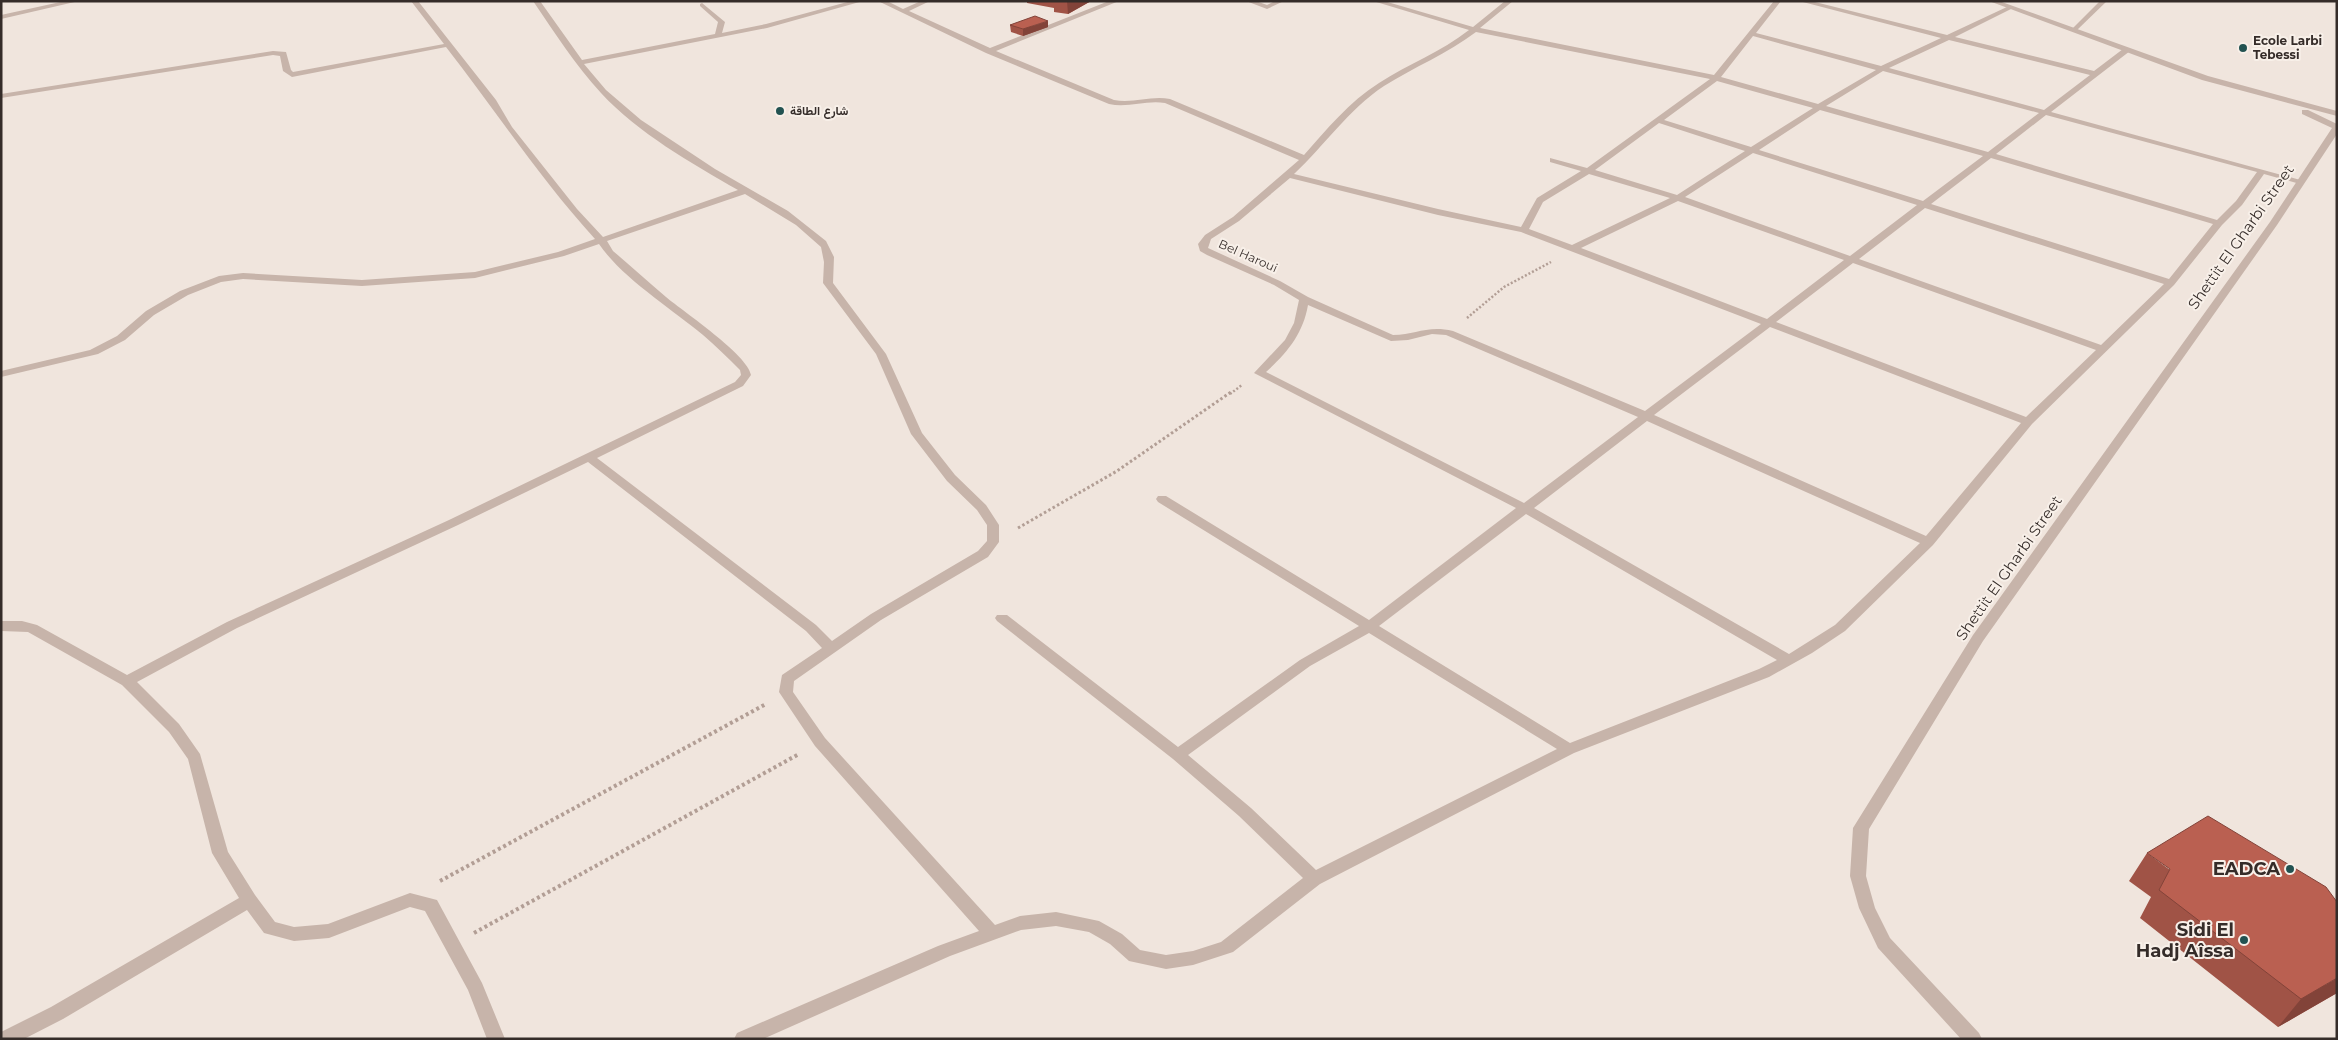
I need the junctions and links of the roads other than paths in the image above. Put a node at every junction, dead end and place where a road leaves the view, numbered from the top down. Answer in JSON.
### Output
{"nodes":[{"id":1,"x":76,"y":1,"type":"edge"},
{"id":2,"x":414,"y":1,"type":"edge"},
{"id":3,"x":536,"y":1,"type":"edge"},
{"id":4,"x":860,"y":1,"type":"edge"},
{"id":5,"x":881,"y":1,"type":"edge"},
{"id":6,"x":927,"y":1,"type":"edge"},
{"id":7,"x":1116,"y":1,"type":"edge"},
{"id":8,"x":1249,"y":1,"type":"edge"},
{"id":9,"x":1281,"y":1,"type":"edge"},
{"id":10,"x":1376,"y":1,"type":"edge"},
{"id":11,"x":1510,"y":1,"type":"edge"},
{"id":12,"x":1778,"y":1,"type":"edge"},
{"id":13,"x":1802,"y":1,"type":"edge"},
{"id":14,"x":1992,"y":1,"type":"edge"},
{"id":15,"x":2104,"y":1,"type":"edge"},
{"id":16,"x":702,"y":5,"type":"dead end"},
{"id":17,"x":2009,"y":8,"type":"junction"},
{"id":18,"x":903,"y":11,"type":"junction"},
{"id":19,"x":1,"y":17,"type":"edge"},
{"id":20,"x":1473,"y":29,"type":"junction"},
{"id":21,"x":2074,"y":30,"type":"junction"},
{"id":22,"x":1752,"y":34,"type":"junction"},
{"id":23,"x":718,"y":35,"type":"junction"},
{"id":24,"x":1947,"y":36,"type":"junction"},
{"id":25,"x":447,"y":45,"type":"junction"},
{"id":26,"x":989,"y":51,"type":"junction"},
{"id":27,"x":2126,"y":51,"type":"junction"},
{"id":28,"x":580,"y":63,"type":"junction"},
{"id":29,"x":1882,"y":69,"type":"junction"},
{"id":30,"x":2096,"y":74,"type":"junction"},
{"id":31,"x":1716,"y":78,"type":"junction"},
{"id":32,"x":1,"y":96,"type":"edge"},
{"id":33,"x":2279,"y":99,"type":"junction"},
{"id":34,"x":1819,"y":107,"type":"junction"},
{"id":35,"x":2337,"y":107,"type":"edge"},
{"id":36,"x":2044,"y":114,"type":"junction"},
{"id":37,"x":2337,"y":114,"type":"edge"},
{"id":38,"x":1657,"y":120,"type":"junction"},
{"id":39,"x":2337,"y":127,"type":"edge"},
{"id":40,"x":1752,"y":150,"type":"junction"},
{"id":41,"x":1990,"y":155,"type":"junction"},
{"id":42,"x":1305,"y":159,"type":"junction"},
{"id":43,"x":1554,"y":160,"type":"dead end"},
{"id":44,"x":1589,"y":170,"type":"junction"},
{"id":45,"x":2262,"y":171,"type":"junction"},
{"id":46,"x":1288,"y":175,"type":"junction"},
{"id":47,"x":2300,"y":181,"type":"junction"},
{"id":48,"x":745,"y":191,"type":"junction"},
{"id":49,"x":1678,"y":198,"type":"junction"},
{"id":50,"x":1925,"y":205,"type":"junction"},
{"id":51,"x":2219,"y":224,"type":"junction"},
{"id":52,"x":1524,"y":230,"type":"junction"},
{"id":53,"x":601,"y":240,"type":"junction"},
{"id":54,"x":1574,"y":248,"type":"junction"},
{"id":55,"x":1851,"y":260,"type":"junction"},
{"id":56,"x":2171,"y":283,"type":"junction"},
{"id":57,"x":1304,"y":299,"type":"junction"},
{"id":58,"x":1768,"y":324,"type":"junction"},
{"id":59,"x":2103,"y":349,"type":"junction"},
{"id":60,"x":1,"y":374,"type":"edge"},
{"id":61,"x":1646,"y":416,"type":"junction"},
{"id":62,"x":2028,"y":422,"type":"junction"},
{"id":63,"x":590,"y":458,"type":"junction"},
{"id":64,"x":1162,"y":498,"type":"dead end"},
{"id":65,"x":1525,"y":508,"type":"junction"},
{"id":66,"x":1928,"y":542,"type":"junction"},
{"id":67,"x":1002,"y":618,"type":"dead end"},
{"id":68,"x":1,"y":626,"type":"edge"},
{"id":69,"x":1370,"y":626,"type":"junction"},
{"id":70,"x":830,"y":648,"type":"junction"},
{"id":71,"x":1787,"y":659,"type":"junction"},
{"id":72,"x":127,"y":681,"type":"junction"},
{"id":73,"x":1569,"y":749,"type":"junction"},
{"id":74,"x":1178,"y":755,"type":"junction"},
{"id":75,"x":1314,"y":880,"type":"junction"},
{"id":76,"x":249,"y":900,"type":"junction"},
{"id":77,"x":993,"y":934,"type":"junction"},
{"id":78,"x":1955,"y":1020,"type":"junction"},
{"id":79,"x":6,"y":1039,"type":"edge"},
{"id":80,"x":496,"y":1039,"type":"edge"},
{"id":81,"x":743,"y":1039,"type":"edge"},
{"id":82,"x":1959,"y":1039,"type":"edge"},
{"id":83,"x":1974,"y":1039,"type":"edge"}],
"edges":[{"from":1,"to":19,"type":"street"},
{"from":2,"to":25,"type":"street"},
{"from":3,"to":28,"type":"street"},
{"from":4,"to":23,"type":"street"},
{"from":5,"to":18,"type":"street"},
{"from":6,"to":18,"type":"street"},
{"from":7,"to":26,"type":"street"},
{"from":8,"to":9,"type":"street"},
{"from":10,"to":20,"type":"street"},
{"from":11,"to":20,"type":"street","name":"Bel Haroui"},
{"from":12,"to":22,"type":"street"},
{"from":13,"to":24,"type":"street"},
{"from":14,"to":17,"type":"street"},
{"from":15,"to":21,"type":"street"},
{"from":16,"to":23,"type":"street"},
{"from":17,"to":21,"type":"street"},
{"from":17,"to":24,"type":"street"},
{"from":18,"to":26,"type":"street"},
{"from":20,"to":31,"type":"street"},
{"from":20,"to":42,"type":"street","name":"Bel Haroui"},
{"from":21,"to":27,"type":"street"},
{"from":22,"to":29,"type":"street"},
{"from":22,"to":31,"type":"street"},
{"from":23,"to":28,"type":"street"},
{"from":24,"to":29,"type":"street"},
{"from":24,"to":30,"type":"street"},
{"from":25,"to":32,"type":"street"},
{"from":25,"to":53,"type":"street"},
{"from":26,"to":42,"type":"street"},
{"from":27,"to":30,"type":"street"},
{"from":27,"to":33,"type":"street"},
{"from":28,"to":48,"type":"street"},
{"from":29,"to":34,"type":"street"},
{"from":29,"to":36,"type":"street"},
{"from":30,"to":36,"type":"street"},
{"from":31,"to":34,"type":"street"},
{"from":31,"to":38,"type":"street"},
{"from":33,"to":35,"type":"street"},
{"from":33,"to":37,"type":"street"},
{"from":33,"to":39,"type":"street"},
{"from":34,"to":40,"type":"street"},
{"from":34,"to":41,"type":"street"},
{"from":36,"to":41,"type":"street"},
{"from":36,"to":45,"type":"street"},
{"from":38,"to":40,"type":"street"},
{"from":38,"to":44,"type":"street"},
{"from":39,"to":47,"type":"street","name":"Shettit El Gharbi Street"},
{"from":40,"to":49,"type":"street"},
{"from":40,"to":50,"type":"street"},
{"from":41,"to":50,"type":"street"},
{"from":41,"to":51,"type":"street"},
{"from":42,"to":46,"type":"street","name":"Bel Haroui"},
{"from":43,"to":44,"type":"street"},
{"from":44,"to":49,"type":"street"},
{"from":44,"to":52,"type":"street"},
{"from":45,"to":47,"type":"street"},
{"from":45,"to":51,"type":"street"},
{"from":46,"to":52,"type":"street"},
{"from":46,"to":57,"type":"street","name":"Bel Haroui"},
{"from":47,"to":78,"type":"street","name":"Shettit El Gharbi Street"},
{"from":48,"to":53,"type":"street"},
{"from":48,"to":70,"type":"street"},
{"from":49,"to":54,"type":"street"},
{"from":49,"to":55,"type":"street"},
{"from":50,"to":55,"type":"street"},
{"from":50,"to":56,"type":"street"},
{"from":51,"to":56,"type":"street"},
{"from":52,"to":54,"type":"street"},
{"from":53,"to":60,"type":"street"},
{"from":53,"to":63,"type":"street"},
{"from":54,"to":58,"type":"street"},
{"from":55,"to":58,"type":"street"},
{"from":55,"to":59,"type":"street"},
{"from":56,"to":59,"type":"street"},
{"from":57,"to":61,"type":"street"},
{"from":57,"to":65,"type":"street"},
{"from":58,"to":61,"type":"street"},
{"from":58,"to":62,"type":"street"},
{"from":59,"to":62,"type":"street"},
{"from":61,"to":65,"type":"street"},
{"from":61,"to":66,"type":"street"},
{"from":62,"to":66,"type":"street"},
{"from":63,"to":70,"type":"street"},
{"from":63,"to":72,"type":"street"},
{"from":64,"to":69,"type":"street"},
{"from":65,"to":69,"type":"street"},
{"from":65,"to":71,"type":"street"},
{"from":66,"to":71,"type":"street"},
{"from":67,"to":74,"type":"street"},
{"from":68,"to":72,"type":"street"},
{"from":69,"to":73,"type":"street"},
{"from":69,"to":74,"type":"street"},
{"from":70,"to":77,"type":"street"},
{"from":71,"to":73,"type":"street"},
{"from":72,"to":76,"type":"street"},
{"from":73,"to":75,"type":"street"},
{"from":74,"to":75,"type":"street"},
{"from":75,"to":77,"type":"street"},
{"from":76,"to":79,"type":"street"},
{"from":76,"to":80,"type":"street"},
{"from":77,"to":81,"type":"street"},
{"from":78,"to":82,"type":"street"},
{"from":78,"to":83,"type":"street","name":"Shettit El Gharbi Street"}]}
